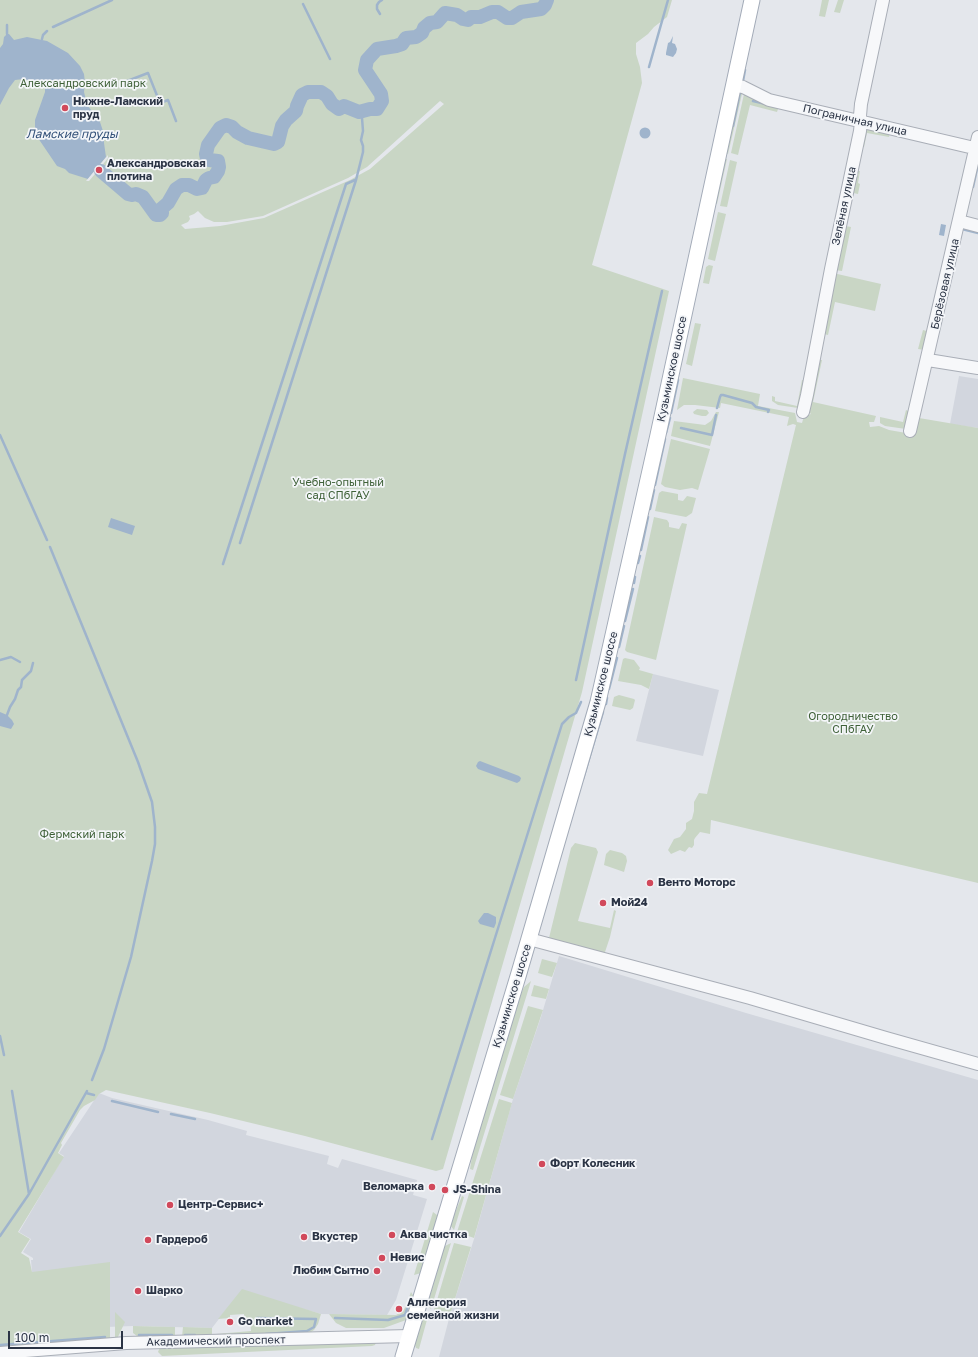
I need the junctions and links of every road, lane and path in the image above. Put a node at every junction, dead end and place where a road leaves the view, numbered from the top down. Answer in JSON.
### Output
{"nodes":[{"id":1,"x":752,"y":0,"type":"edge"},
{"id":2,"x":883,"y":0,"type":"edge"},
{"id":3,"x":733,"y":85,"type":"junction"},
{"id":4,"x":862,"y":121,"type":"junction"},
{"id":5,"x":977,"y":145,"type":"edge"},
{"id":6,"x":959,"y":221,"type":"junction"},
{"id":7,"x":978,"y":226,"type":"edge"},
{"id":8,"x":928,"y":360,"type":"junction"},
{"id":9,"x":978,"y":368,"type":"edge"},
{"id":10,"x":803,"y":412,"type":"dead end"},
{"id":11,"x":910,"y":431,"type":"dead end"},
{"id":12,"x":529,"y":939,"type":"junction"},
{"id":13,"x":978,"y":1064,"type":"edge"},
{"id":14,"x":409,"y":1336,"type":"junction"},
{"id":15,"x":0,"y":1353,"type":"edge"},
{"id":16,"x":403,"y":1357,"type":"edge"}],
"edges":[{"from":1,"to":3,"type":"main road","name":"Кузьминское шоссе"},
{"from":2,"to":4,"type":"street","name":"Зелёная улица"},
{"from":3,"to":4,"type":"street","name":"Пограничная улица"},
{"from":3,"to":12,"type":"main road","name":"Кузьминское шоссе"},
{"from":4,"to":5,"type":"street","name":"Пограничная улица"},
{"from":4,"to":10,"type":"street","name":"Зелёная улица"},
{"from":5,"to":6,"type":"street","name":"Берёзовая улица"},
{"from":6,"to":7,"type":"street"},
{"from":6,"to":8,"type":"street","name":"Берёзовая улица"},
{"from":8,"to":9,"type":"street"},
{"from":8,"to":11,"type":"street","name":"Берёзовая улица"},
{"from":12,"to":13,"type":"street"},
{"from":12,"to":14,"type":"main road","name":"Кузьминское шоссе"},
{"from":14,"to":15,"type":"street","name":"Академический проспект"},
{"from":14,"to":16,"type":"main road","name":"Кузьминское шоссе"}]}
